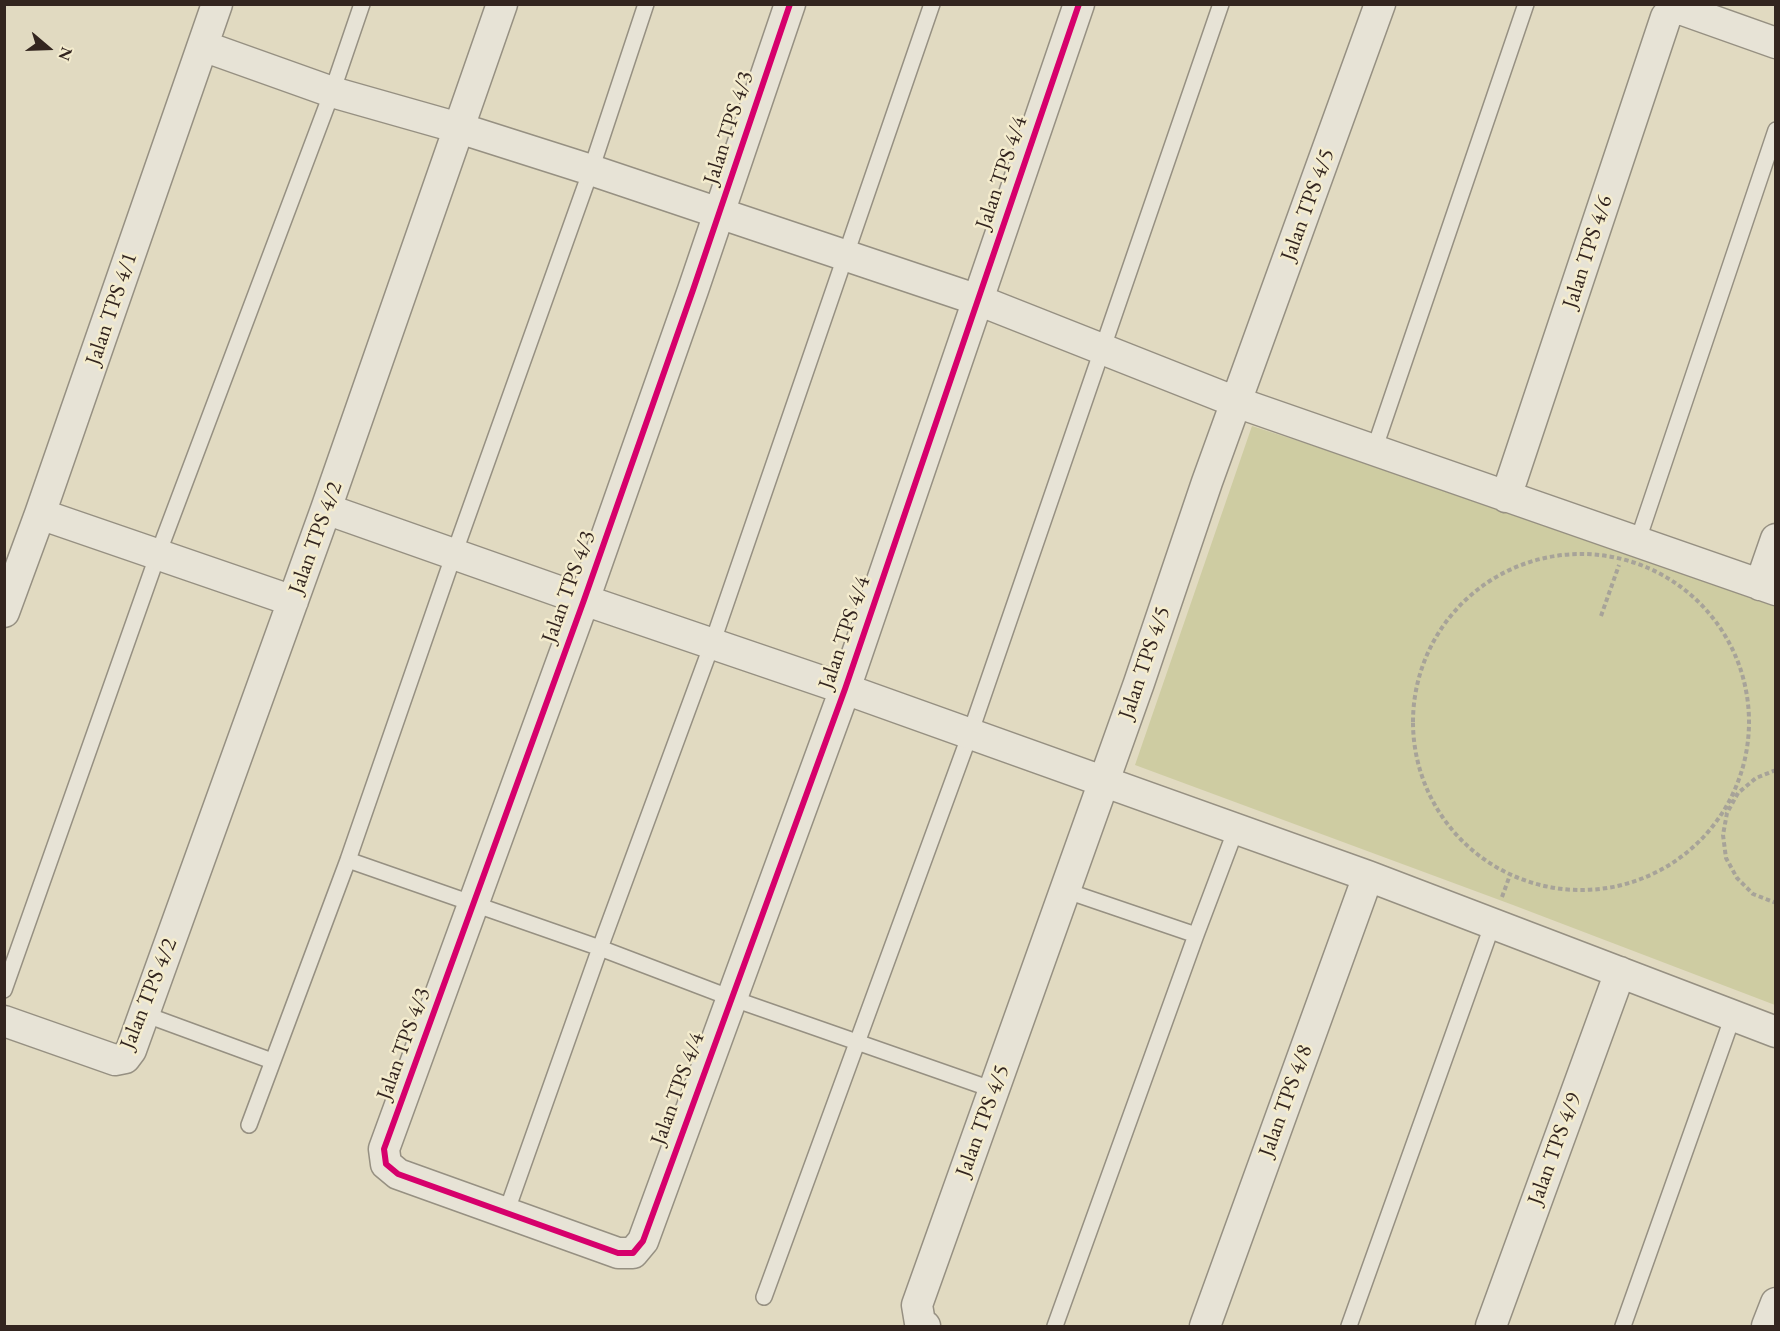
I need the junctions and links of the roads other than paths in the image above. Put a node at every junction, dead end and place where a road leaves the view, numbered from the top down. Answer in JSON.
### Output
{"nodes":[{"id":1,"x":217,"y":4,"type":"edge"},
{"id":2,"x":362,"y":4,"type":"edge"},
{"id":3,"x":502,"y":4,"type":"edge"},
{"id":4,"x":646,"y":4,"type":"edge"},
{"id":5,"x":790,"y":4,"type":"edge"},
{"id":6,"x":932,"y":4,"type":"edge"},
{"id":7,"x":1079,"y":4,"type":"edge"},
{"id":8,"x":1221,"y":4,"type":"edge"},
{"id":9,"x":1380,"y":4,"type":"edge"},
{"id":10,"x":1526,"y":4,"type":"edge"},
{"id":11,"x":1776,"y":43,"type":"edge"},
{"id":12,"x":203,"y":46,"type":"junction"},
{"id":13,"x":332,"y":92,"type":"junction"},
{"id":14,"x":459,"y":128,"type":"junction"},
{"id":15,"x":1776,"y":130,"type":"edge"},
{"id":16,"x":591,"y":170,"type":"junction"},
{"id":17,"x":720,"y":213,"type":"junction"},
{"id":18,"x":844,"y":256,"type":"junction"},
{"id":19,"x":978,"y":300,"type":"junction"},
{"id":20,"x":1103,"y":349,"type":"junction"},
{"id":21,"x":1236,"y":402,"type":"junction"},
{"id":22,"x":1374,"y":450,"type":"junction"},
{"id":23,"x":1506,"y":497,"type":"junction"},
{"id":24,"x":326,"y":509,"type":"junction"},
{"id":25,"x":40,"y":514,"type":"junction"},
{"id":26,"x":1776,"y":539,"type":"edge"},
{"id":27,"x":1629,"y":550,"type":"junction"},
{"id":28,"x":158,"y":554,"type":"junction"},
{"id":29,"x":454,"y":554,"type":"junction"},
{"id":30,"x":1768,"y":588,"type":"edge"},
{"id":31,"x":584,"y":600,"type":"junction"},
{"id":32,"x":293,"y":601,"type":"junction"},
{"id":33,"x":4,"y":612,"type":"edge"},
{"id":34,"x":712,"y":644,"type":"junction"},
{"id":35,"x":845,"y":689,"type":"junction"},
{"id":36,"x":970,"y":734,"type":"junction"},
{"id":37,"x":1103,"y":782,"type":"junction"},
{"id":38,"x":1236,"y":829,"type":"junction"},
{"id":39,"x":348,"y":860,"type":"junction"},
{"id":40,"x":1368,"y":876,"type":"junction"},
{"id":41,"x":1064,"y":890,"type":"junction"},
{"id":42,"x":474,"y":904,"type":"junction"},
{"id":43,"x":1492,"y":923,"type":"junction"},
{"id":44,"x":1196,"y":935,"type":"junction"},
{"id":45,"x":600,"y":948,"type":"junction"},
{"id":46,"x":1620,"y":972,"type":"junction"},
{"id":47,"x":4,"y":990,"type":"edge"},
{"id":48,"x":731,"y":998,"type":"junction"},
{"id":49,"x":144,"y":1014,"type":"junction"},
{"id":50,"x":1733,"y":1016,"type":"junction"},
{"id":51,"x":4,"y":1021,"type":"edge"},
{"id":52,"x":1776,"y":1032,"type":"edge"},
{"id":53,"x":857,"y":1042,"type":"junction"},
{"id":54,"x":272,"y":1061,"type":"junction"},
{"id":55,"x":994,"y":1090,"type":"junction"},
{"id":56,"x":249,"y":1125,"type":"dead end"},
{"id":57,"x":506,"y":1213,"type":"junction"},
{"id":58,"x":764,"y":1296,"type":"dead end"},
{"id":59,"x":1776,"y":1303,"type":"edge"},
{"id":60,"x":923,"y":1324,"type":"edge"},
{"id":61,"x":1055,"y":1326,"type":"edge"},
{"id":62,"x":1205,"y":1326,"type":"edge"},
{"id":63,"x":1349,"y":1326,"type":"edge"},
{"id":64,"x":1491,"y":1326,"type":"edge"},
{"id":65,"x":1623,"y":1326,"type":"edge"},
{"id":66,"x":1767,"y":1326,"type":"edge"}],
"edges":[{"from":1,"to":12,"type":"street","name":"Jalan TPS 4/1"},
{"from":2,"to":13,"type":"lane"},
{"from":3,"to":14,"type":"street","name":"Jalan TPS 4/2"},
{"from":4,"to":16,"type":"lane"},
{"from":5,"to":17,"type":"street","name":"Jalan TPS 4/3"},
{"from":6,"to":18,"type":"lane"},
{"from":7,"to":19,"type":"street","name":"Jalan TPS 4/4"},
{"from":8,"to":20,"type":"lane"},
{"from":9,"to":21,"type":"street","name":"Jalan TPS 4/5"},
{"from":10,"to":22,"type":"lane"},
{"from":11,"to":23,"type":"street","name":"Jalan TPS 4/6"},
{"from":12,"to":13,"type":"street"},
{"from":12,"to":25,"type":"street","name":"Jalan TPS 4/1"},
{"from":13,"to":14,"type":"street"},
{"from":13,"to":28,"type":"lane"},
{"from":14,"to":16,"type":"street"},
{"from":14,"to":24,"type":"street","name":"Jalan TPS 4/2"},
{"from":15,"to":27,"type":"lane"},
{"from":16,"to":17,"type":"street"},
{"from":16,"to":29,"type":"lane"},
{"from":17,"to":18,"type":"street"},
{"from":17,"to":31,"type":"street","name":"Jalan TPS 4/3"},
{"from":18,"to":19,"type":"street"},
{"from":18,"to":34,"type":"lane"},
{"from":19,"to":20,"type":"street"},
{"from":19,"to":35,"type":"street","name":"Jalan TPS 4/4"},
{"from":20,"to":21,"type":"street"},
{"from":20,"to":36,"type":"lane"},
{"from":21,"to":22,"type":"street"},
{"from":21,"to":37,"type":"street","name":"Jalan TPS 4/5"},
{"from":22,"to":23,"type":"street"},
{"from":23,"to":27,"type":"street"},
{"from":24,"to":29,"type":"street"},
{"from":24,"to":32,"type":"street","name":"Jalan TPS 4/2"},
{"from":25,"to":28,"type":"street"},
{"from":25,"to":33,"type":"street","name":"Jalan TPS 4/1"},
{"from":26,"to":30,"type":"street"},
{"from":27,"to":30,"type":"street"},
{"from":28,"to":32,"type":"street"},
{"from":28,"to":47,"type":"lane"},
{"from":29,"to":31,"type":"street"},
{"from":29,"to":39,"type":"lane"},
{"from":31,"to":34,"type":"street"},
{"from":31,"to":42,"type":"street","name":"Jalan TPS 4/3"},
{"from":32,"to":49,"type":"street","name":"Jalan TPS 4/2"},
{"from":34,"to":35,"type":"street"},
{"from":34,"to":45,"type":"lane"},
{"from":35,"to":36,"type":"street"},
{"from":35,"to":48,"type":"street","name":"Jalan TPS 4/4"},
{"from":36,"to":37,"type":"street"},
{"from":36,"to":53,"type":"lane"},
{"from":37,"to":38,"type":"street"},
{"from":37,"to":41,"type":"street","name":"Jalan TPS 4/5"},
{"from":38,"to":40,"type":"street"},
{"from":38,"to":44,"type":"lane"},
{"from":39,"to":42,"type":"lane"},
{"from":39,"to":54,"type":"lane"},
{"from":40,"to":43,"type":"street"},
{"from":40,"to":62,"type":"street","name":"Jalan TPS 4/8"},
{"from":41,"to":44,"type":"lane"},
{"from":41,"to":55,"type":"street","name":"Jalan TPS 4/5"},
{"from":42,"to":45,"type":"lane"},
{"from":42,"to":57,"type":"street","name":"Jalan TPS 4/3"},
{"from":43,"to":46,"type":"street"},
{"from":43,"to":63,"type":"lane"},
{"from":44,"to":61,"type":"lane"},
{"from":45,"to":48,"type":"lane"},
{"from":45,"to":57,"type":"lane"},
{"from":46,"to":50,"type":"street"},
{"from":46,"to":64,"type":"street","name":"Jalan TPS 4/9"},
{"from":48,"to":53,"type":"lane"},
{"from":48,"to":57,"type":"street","name":"Jalan TPS 4/4"},
{"from":49,"to":51,"type":"street","name":"Jalan TPS 4/2"},
{"from":49,"to":54,"type":"lane"},
{"from":50,"to":52,"type":"street"},
{"from":50,"to":65,"type":"lane"},
{"from":53,"to":55,"type":"lane"},
{"from":53,"to":58,"type":"lane"},
{"from":54,"to":56,"type":"lane"},
{"from":55,"to":60,"type":"street","name":"Jalan TPS 4/5"},
{"from":59,"to":66,"type":"street"}]}
